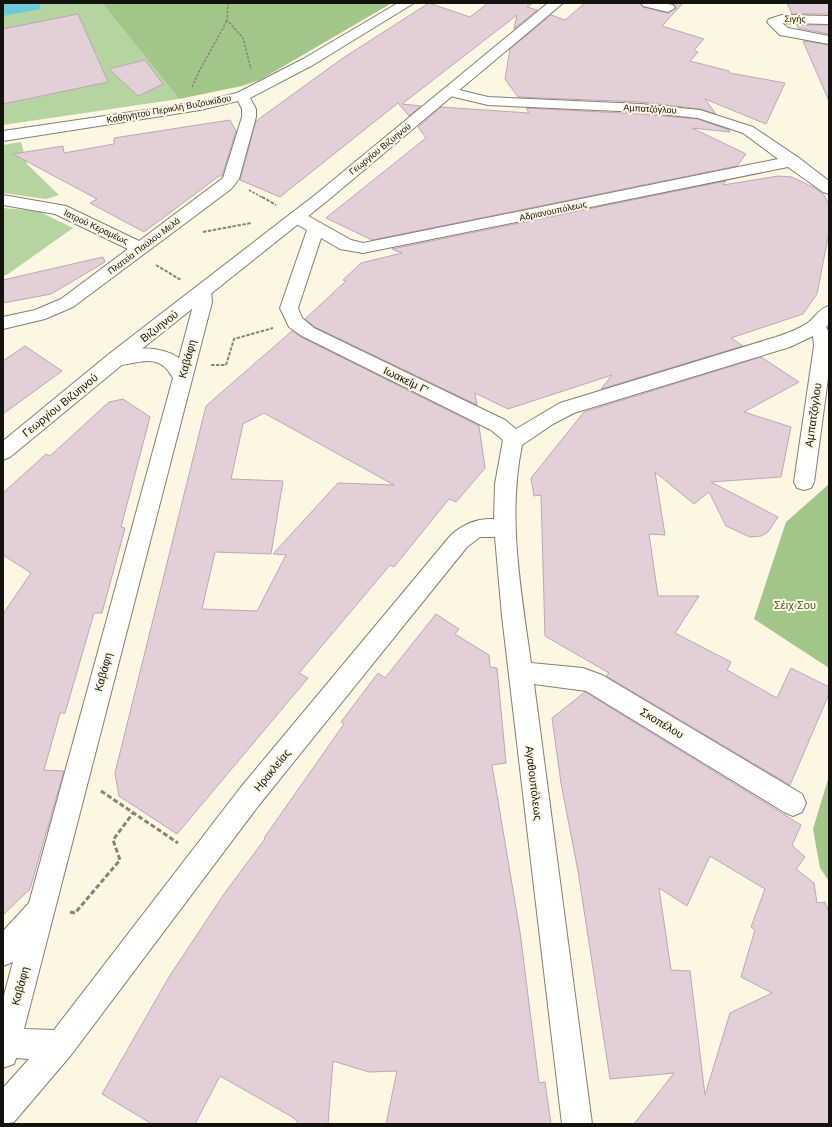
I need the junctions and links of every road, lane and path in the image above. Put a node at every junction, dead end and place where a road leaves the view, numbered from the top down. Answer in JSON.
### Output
{"nodes":[{"id":1,"x":228,"y":3,"type":"edge"},
{"id":2,"x":407,"y":3,"type":"edge"},
{"id":3,"x":556,"y":3,"type":"edge"},
{"id":4,"x":648,"y":3,"type":"edge"},
{"id":5,"x":668,"y":8,"type":"dead end"},
{"id":6,"x":227,"y":20,"type":"junction"},
{"id":7,"x":829,"y":20,"type":"edge"},
{"id":8,"x":829,"y":40,"type":"edge"},
{"id":9,"x":253,"y":75,"type":"dead end"},
{"id":10,"x":191,"y":88,"type":"dead end"},
{"id":11,"x":451,"y":92,"type":"junction"},
{"id":12,"x":242,"y":96,"type":"junction"},
{"id":13,"x":3,"y":136,"type":"edge"},
{"id":14,"x":793,"y":161,"type":"junction"},
{"id":15,"x":246,"y":189,"type":"dead end"},
{"id":16,"x":829,"y":189,"type":"edge"},
{"id":17,"x":3,"y":200,"type":"edge"},
{"id":18,"x":298,"y":217,"type":"junction"},
{"id":19,"x":252,"y":223,"type":"dead end"},
{"id":20,"x":316,"y":228,"type":"junction"},
{"id":21,"x":200,"y":234,"type":"dead end"},
{"id":22,"x":141,"y":249,"type":"junction"},
{"id":23,"x":161,"y":260,"type":"dead end"},
{"id":24,"x":202,"y":292,"type":"junction"},
{"id":25,"x":823,"y":319,"type":"edge"},
{"id":26,"x":294,"y":322,"type":"junction"},
{"id":27,"x":3,"y":323,"type":"edge"},
{"id":28,"x":116,"y":359,"type":"junction"},
{"id":29,"x":226,"y":365,"type":"dead end"},
{"id":30,"x":182,"y":377,"type":"junction"},
{"id":31,"x":514,"y":441,"type":"junction"},
{"id":32,"x":3,"y":452,"type":"edge"},
{"id":33,"x":804,"y":482,"type":"dead end"},
{"id":34,"x":506,"y":530,"type":"junction"},
{"id":35,"x":520,"y":672,"type":"junction"},
{"id":36,"x":76,"y":774,"type":"junction"},
{"id":37,"x":793,"y":803,"type":"dead end"},
{"id":38,"x":133,"y":812,"type":"junction"},
{"id":39,"x":202,"y":859,"type":"junction"},
{"id":40,"x":40,"y":910,"type":"junction"},
{"id":41,"x":3,"y":952,"type":"edge"},
{"id":42,"x":61,"y":1045,"type":"junction"},
{"id":43,"x":4,"y":1046,"type":"edge"},
{"id":44,"x":3,"y":1111,"type":"edge"},
{"id":45,"x":577,"y":1124,"type":"edge"}],
"edges":[{"from":1,"to":6,"type":"path"},
{"from":2,"to":12,"type":"street","name":"Καθηγητού Περικλή Βυζουκίδου"},
{"from":3,"to":11,"type":"street","name":"Γεωργίου Βιζυηνού"},
{"from":4,"to":5,"type":"street"},
{"from":6,"to":9,"type":"path"},
{"from":6,"to":10,"type":"path"},
{"from":7,"to":8,"type":"street","name":"Σιγής"},
{"from":11,"to":14,"type":"street","name":"Αμπατζόγλου"},
{"from":11,"to":18,"type":"street","name":"Γεωργίου Βιζυηνού"},
{"from":12,"to":13,"type":"street","name":"Καθηγητού Περικλή Βυζουκίδου"},
{"from":12,"to":22,"type":"street","name":"Πλατεία Παύλου Μελά"},
{"from":14,"to":16,"type":"street","name":"Αμπατζόγλου"},
{"from":14,"to":20,"type":"street","name":"Αδριανουπόλεως"},
{"from":15,"to":18,"type":"path"},
{"from":17,"to":22,"type":"street","name":"Ιατρού Κεραμέως"},
{"from":18,"to":20,"type":"street"},
{"from":18,"to":24,"type":"street","name":"Γεωργίου Βιζυηνού"},
{"from":19,"to":21,"type":"path"},
{"from":20,"to":26,"type":"street"},
{"from":22,"to":27,"type":"street","name":"Πλατεία Παύλου Μελά"},
{"from":23,"to":24,"type":"path"},
{"from":24,"to":28,"type":"street","name":"Βιζυηνού"},
{"from":24,"to":30,"type":"street","name":"Καβάφη"},
{"from":25,"to":31,"type":"street","name":"Αμπατζόγλου"},
{"from":25,"to":33,"type":"street","name":"Αμπατζόγλου"},
{"from":26,"to":29,"type":"path"},
{"from":26,"to":31,"type":"street","name":"Ιωακείμ Γ'"},
{"from":28,"to":30,"type":"street"},
{"from":28,"to":32,"type":"street","name":"Γεωργίου Βιζυηνού"},
{"from":30,"to":36,"type":"street","name":"Καβάφη"},
{"from":31,"to":34,"type":"street","name":"Αγαθουπόλεως"},
{"from":34,"to":35,"type":"street","name":"Αγαθουπόλεως"},
{"from":34,"to":39,"type":"street","name":"Ηρακλείας"},
{"from":35,"to":37,"type":"street","name":"Σκοπέλου"},
{"from":35,"to":45,"type":"street","name":"Αγαθουπόλεως"},
{"from":36,"to":38,"type":"path"},
{"from":36,"to":40,"type":"street","name":"Καβάφη"},
{"from":38,"to":39,"type":"path"},
{"from":38,"to":40,"type":"path"},
{"from":39,"to":42,"type":"street","name":"Ηρακλείας"},
{"from":40,"to":41,"type":"street"},
{"from":40,"to":43,"type":"street","name":"Καβάφη"},
{"from":42,"to":43,"type":"street"},
{"from":42,"to":44,"type":"street","name":"Ηρακλείας"}]}
